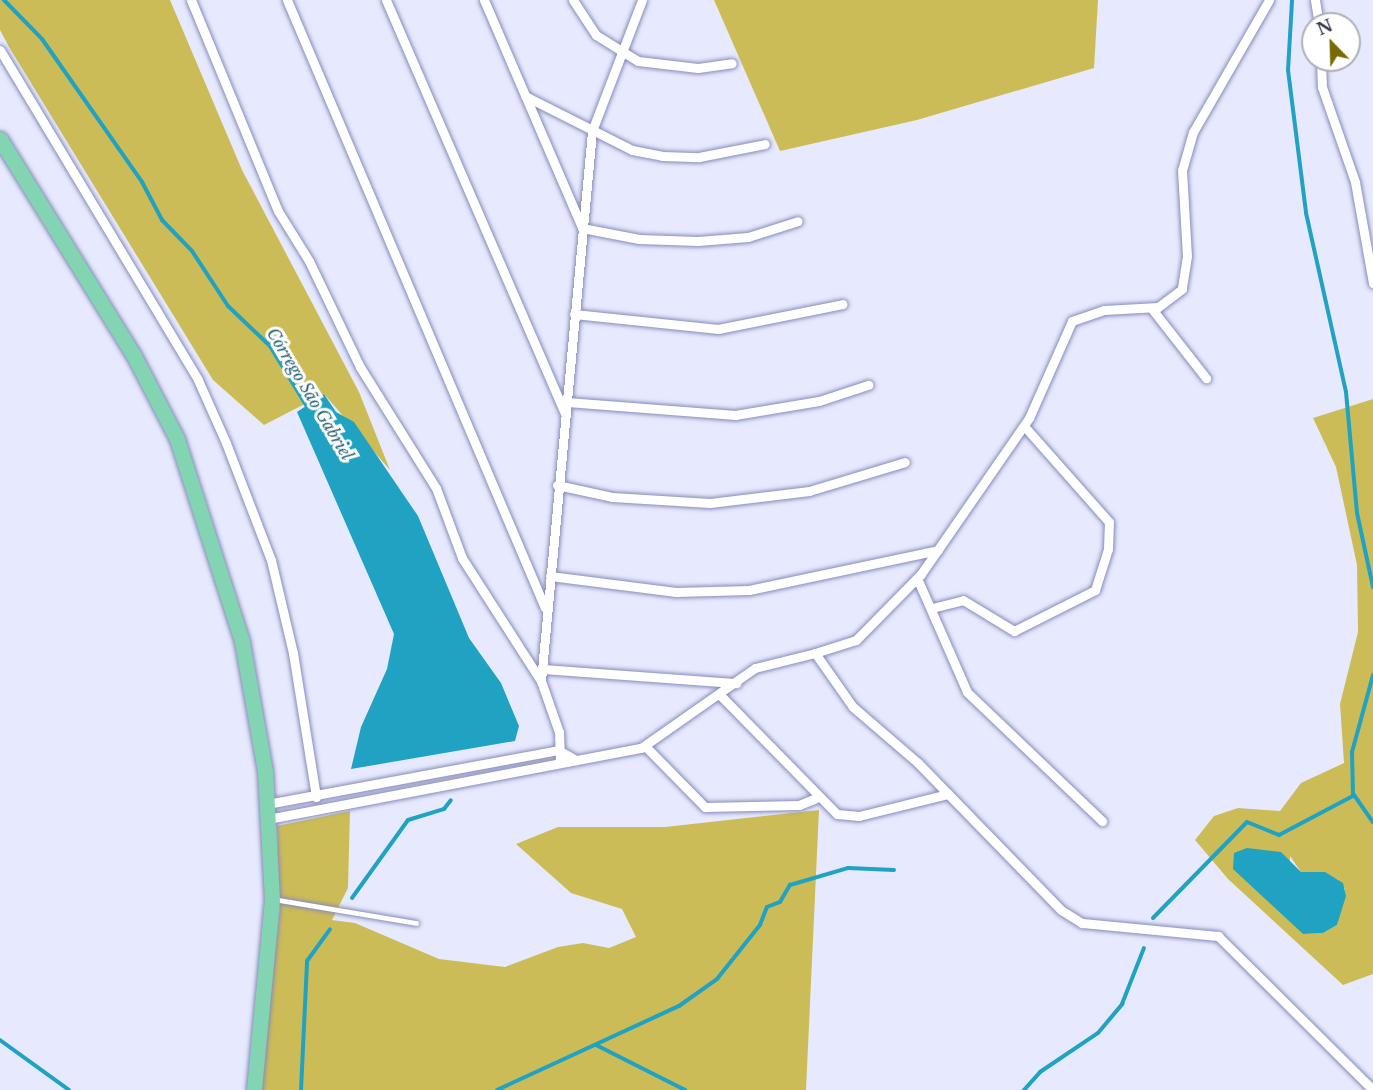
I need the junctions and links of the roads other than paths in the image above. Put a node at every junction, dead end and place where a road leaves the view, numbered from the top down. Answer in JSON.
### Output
{"nodes":[{"id":1,"x":191,"y":0,"type":"edge"},
{"id":2,"x":287,"y":0,"type":"edge"},
{"id":3,"x":386,"y":0,"type":"edge"},
{"id":4,"x":484,"y":0,"type":"edge"},
{"id":5,"x":642,"y":0,"type":"edge"},
{"id":6,"x":1269,"y":0,"type":"edge"},
{"id":7,"x":576,"y":1,"type":"edge"},
{"id":8,"x":0,"y":50,"type":"edge"},
{"id":9,"x":621,"y":51,"type":"junction"},
{"id":10,"x":732,"y":63,"type":"dead end"},
{"id":11,"x":1321,"y":72,"type":"edge"},
{"id":12,"x":525,"y":96,"type":"junction"},
{"id":13,"x":592,"y":131,"type":"junction"},
{"id":14,"x":0,"y":139,"type":"edge"},
{"id":15,"x":765,"y":144,"type":"dead end"},
{"id":16,"x":798,"y":221,"type":"dead end"},
{"id":17,"x":582,"y":228,"type":"junction"},
{"id":18,"x":1373,"y":283,"type":"edge"},
{"id":19,"x":843,"y":304,"type":"dead end"},
{"id":20,"x":1152,"y":309,"type":"junction"},
{"id":21,"x":574,"y":314,"type":"junction"},
{"id":22,"x":1206,"y":378,"type":"dead end"},
{"id":23,"x":868,"y":385,"type":"dead end"},
{"id":24,"x":567,"y":402,"type":"junction"},
{"id":25,"x":566,"y":415,"type":"junction"},
{"id":26,"x":1024,"y":426,"type":"junction"},
{"id":27,"x":905,"y":462,"type":"dead end"},
{"id":28,"x":556,"y":485,"type":"junction"},
{"id":29,"x":938,"y":550,"type":"junction"},
{"id":30,"x":550,"y":576,"type":"junction"},
{"id":31,"x":917,"y":578,"type":"junction"},
{"id":32,"x":932,"y":608,"type":"junction"},
{"id":33,"x":546,"y":610,"type":"junction"},
{"id":34,"x":815,"y":652,"type":"junction"},
{"id":35,"x":544,"y":669,"type":"junction"},
{"id":36,"x":540,"y":681,"type":"junction"},
{"id":37,"x":736,"y":683,"type":"junction"},
{"id":38,"x":720,"y":695,"type":"junction"},
{"id":39,"x":645,"y":746,"type":"junction"},
{"id":40,"x":558,"y":750,"type":"junction"},
{"id":41,"x":576,"y":760,"type":"junction"},
{"id":42,"x":560,"y":763,"type":"junction"},
{"id":43,"x":948,"y":794,"type":"junction"},
{"id":44,"x":316,"y":797,"type":"junction"},
{"id":45,"x":816,"y":798,"type":"junction"},
{"id":46,"x":268,"y":812,"type":"junction"},
{"id":47,"x":1102,"y":821,"type":"dead end"},
{"id":48,"x":272,"y":899,"type":"junction"},
{"id":49,"x":416,"y":923,"type":"dead end"},
{"id":50,"x":1369,"y":1089,"type":"edge"},
{"id":51,"x":254,"y":1090,"type":"edge"}],
"edges":[{"from":1,"to":36,"type":"street"},
{"from":2,"to":33,"type":"street"},
{"from":3,"to":25,"type":"street"},
{"from":4,"to":12,"type":"street"},
{"from":5,"to":9,"type":"street"},
{"from":6,"to":20,"type":"street"},
{"from":7,"to":9,"type":"street"},
{"from":8,"to":44,"type":"street"},
{"from":9,"to":10,"type":"street"},
{"from":9,"to":13,"type":"street"},
{"from":11,"to":18,"type":"street"},
{"from":12,"to":13,"type":"street"},
{"from":12,"to":17,"type":"street"},
{"from":13,"to":15,"type":"street"},
{"from":13,"to":17,"type":"street"},
{"from":14,"to":46,"type":"main road"},
{"from":16,"to":17,"type":"street"},
{"from":17,"to":21,"type":"street"},
{"from":19,"to":21,"type":"street"},
{"from":20,"to":22,"type":"street"},
{"from":20,"to":26,"type":"street"},
{"from":21,"to":24,"type":"street"},
{"from":23,"to":24,"type":"street"},
{"from":24,"to":25,"type":"street"},
{"from":25,"to":28,"type":"street"},
{"from":26,"to":29,"type":"street"},
{"from":26,"to":32,"type":"street"},
{"from":27,"to":28,"type":"street"},
{"from":28,"to":30,"type":"street"},
{"from":29,"to":30,"type":"street"},
{"from":29,"to":31,"type":"street"},
{"from":30,"to":33,"type":"street"},
{"from":31,"to":32,"type":"street"},
{"from":31,"to":34,"type":"street"},
{"from":32,"to":47,"type":"street"},
{"from":33,"to":35,"type":"street"},
{"from":34,"to":37,"type":"street"},
{"from":34,"to":43,"type":"street"},
{"from":35,"to":36,"type":"street"},
{"from":35,"to":37,"type":"street"},
{"from":36,"to":40,"type":"street"},
{"from":37,"to":38,"type":"street"},
{"from":38,"to":39,"type":"street"},
{"from":38,"to":45,"type":"street"},
{"from":39,"to":41,"type":"street"},
{"from":39,"to":45,"type":"street"},
{"from":40,"to":41,"type":"street"},
{"from":40,"to":42,"type":"street"},
{"from":40,"to":44,"type":"street"},
{"from":41,"to":42,"type":"street"},
{"from":42,"to":46,"type":"street"},
{"from":43,"to":45,"type":"street"},
{"from":43,"to":50,"type":"street"},
{"from":44,"to":46,"type":"street"},
{"from":46,"to":48,"type":"main road"},
{"from":48,"to":49,"type":"lane"},
{"from":48,"to":51,"type":"main road"}]}
